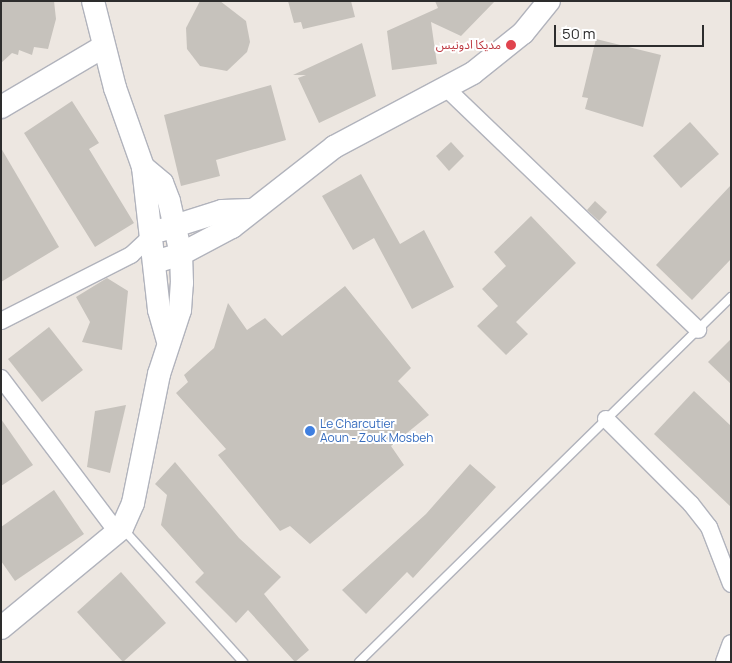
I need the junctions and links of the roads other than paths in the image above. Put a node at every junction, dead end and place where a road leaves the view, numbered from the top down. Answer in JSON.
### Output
{"nodes":[{"id":1,"x":93,"y":1,"type":"edge"},
{"id":2,"x":549,"y":1,"type":"edge"},
{"id":3,"x":103,"y":47,"type":"junction"},
{"id":4,"x":447,"y":89,"type":"junction"},
{"id":5,"x":1,"y":107,"type":"edge"},
{"id":6,"x":143,"y":167,"type":"junction"},
{"id":7,"x":250,"y":210,"type":"junction"},
{"id":8,"x":175,"y":224,"type":"junction"},
{"id":9,"x":150,"y":236,"type":"junction"},
{"id":10,"x":181,"y":254,"type":"junction"},
{"id":11,"x":130,"y":255,"type":"junction"},
{"id":12,"x":155,"y":262,"type":"junction"},
{"id":13,"x":731,"y":297,"type":"edge"},
{"id":14,"x":1,"y":321,"type":"edge"},
{"id":15,"x":698,"y":330,"type":"junction"},
{"id":16,"x":168,"y":341,"type":"junction"},
{"id":17,"x":1,"y":378,"type":"edge"},
{"id":18,"x":606,"y":419,"type":"junction"},
{"id":19,"x":120,"y":530,"type":"junction"},
{"id":20,"x":731,"y":584,"type":"edge"},
{"id":21,"x":1,"y":628,"type":"edge"},
{"id":22,"x":731,"y":643,"type":"edge"},
{"id":23,"x":242,"y":662,"type":"edge"},
{"id":24,"x":359,"y":662,"type":"edge"},
{"id":25,"x":724,"y":662,"type":"edge"}],
"edges":[{"from":1,"to":3,"type":"main road"},
{"from":2,"to":4,"type":"main road"},
{"from":3,"to":5,"type":"main road"},
{"from":3,"to":6,"type":"main road"},
{"from":4,"to":7,"type":"main road"},
{"from":4,"to":15,"type":"street"},
{"from":6,"to":8,"type":"main road"},
{"from":6,"to":9,"type":"main road"},
{"from":7,"to":8,"type":"main road"},
{"from":7,"to":10,"type":"main road"},
{"from":8,"to":9,"type":"main road"},
{"from":8,"to":10,"type":"main road"},
{"from":9,"to":11,"type":"street"},
{"from":9,"to":12,"type":"main road"},
{"from":10,"to":12,"type":"main road"},
{"from":10,"to":16,"type":"main road"},
{"from":11,"to":12,"type":"street"},
{"from":11,"to":14,"type":"street"},
{"from":12,"to":16,"type":"main road"},
{"from":13,"to":15,"type":"lane"},
{"from":15,"to":18,"type":"lane"},
{"from":16,"to":19,"type":"main road"},
{"from":17,"to":19,"type":"street"},
{"from":18,"to":20,"type":"street"},
{"from":18,"to":24,"type":"lane"},
{"from":19,"to":21,"type":"main road"},
{"from":19,"to":23,"type":"lane"},
{"from":22,"to":25,"type":"street"}]}
